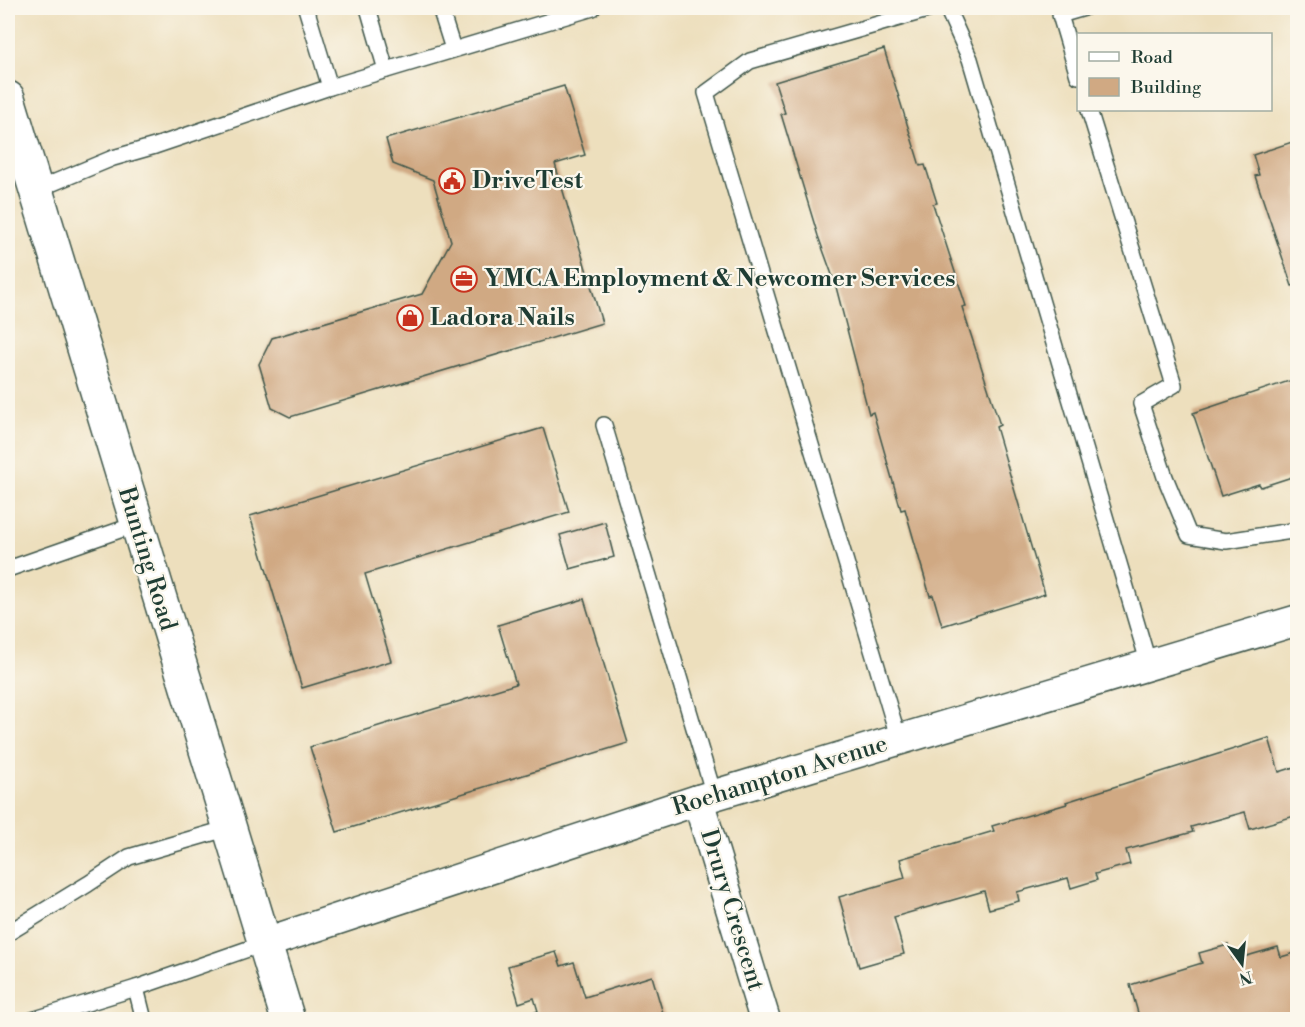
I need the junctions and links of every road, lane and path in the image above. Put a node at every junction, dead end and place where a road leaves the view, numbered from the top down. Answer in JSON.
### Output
{"nodes":[{"id":1,"x":306,"y":8,"type":"edge"},
{"id":2,"x":368,"y":8,"type":"edge"},
{"id":3,"x":440,"y":8,"type":"edge"},
{"id":4,"x":593,"y":8,"type":"edge"},
{"id":5,"x":934,"y":8,"type":"edge"},
{"id":6,"x":947,"y":8,"type":"edge"},
{"id":7,"x":1084,"y":8,"type":"edge"},
{"id":8,"x":453,"y":49,"type":"junction"},
{"id":9,"x":386,"y":70,"type":"junction"},
{"id":10,"x":1077,"y":73,"type":"edge"},
{"id":11,"x":330,"y":87,"type":"junction"},
{"id":12,"x":8,"y":98,"type":"edge"},
{"id":13,"x":1089,"y":111,"type":"edge"},
{"id":14,"x":36,"y":190,"type":"junction"},
{"id":15,"x":604,"y":425,"type":"dead end"},
{"id":16,"x":137,"y":524,"type":"junction"},
{"id":17,"x":1298,"y":530,"type":"edge"},
{"id":18,"x":8,"y":569,"type":"edge"},
{"id":19,"x":1298,"y":620,"type":"edge"},
{"id":20,"x":1149,"y":664,"type":"junction"},
{"id":21,"x":899,"y":740,"type":"junction"},
{"id":22,"x":706,"y":798,"type":"junction"},
{"id":23,"x":229,"y":828,"type":"junction"},
{"id":24,"x":8,"y":933,"type":"edge"},
{"id":25,"x":265,"y":943,"type":"junction"},
{"id":26,"x":136,"y":988,"type":"junction"},
{"id":27,"x":32,"y":1020,"type":"edge"},
{"id":28,"x":144,"y":1020,"type":"edge"},
{"id":29,"x":288,"y":1020,"type":"edge"},
{"id":30,"x":765,"y":1020,"type":"edge"}],
"edges":[{"from":1,"to":11,"type":"lane"},
{"from":2,"to":9,"type":"lane"},
{"from":3,"to":8,"type":"lane"},
{"from":4,"to":8,"type":"lane"},
{"from":5,"to":21,"type":"lane"},
{"from":6,"to":20,"type":"lane"},
{"from":7,"to":10,"type":"lane"},
{"from":8,"to":9,"type":"lane"},
{"from":9,"to":11,"type":"lane"},
{"from":11,"to":14,"type":"lane"},
{"from":12,"to":14,"type":"main road","name":"Bunting Road"},
{"from":13,"to":17,"type":"lane"},
{"from":14,"to":16,"type":"main road","name":"Bunting Road"},
{"from":15,"to":22,"type":"lane"},
{"from":16,"to":18,"type":"lane"},
{"from":16,"to":23,"type":"main road","name":"Bunting Road"},
{"from":19,"to":20,"type":"street","name":"Roehampton Avenue"},
{"from":20,"to":21,"type":"street","name":"Roehampton Avenue"},
{"from":21,"to":22,"type":"street","name":"Roehampton Avenue"},
{"from":22,"to":25,"type":"street","name":"Roehampton Avenue"},
{"from":22,"to":30,"type":"street","name":"Drury Crescent"},
{"from":23,"to":24,"type":"lane"},
{"from":23,"to":25,"type":"main road","name":"Bunting Road"},
{"from":25,"to":26,"type":"lane"},
{"from":25,"to":29,"type":"main road","name":"Bunting Road"},
{"from":26,"to":27,"type":"lane"},
{"from":26,"to":28,"type":"lane"}]}
